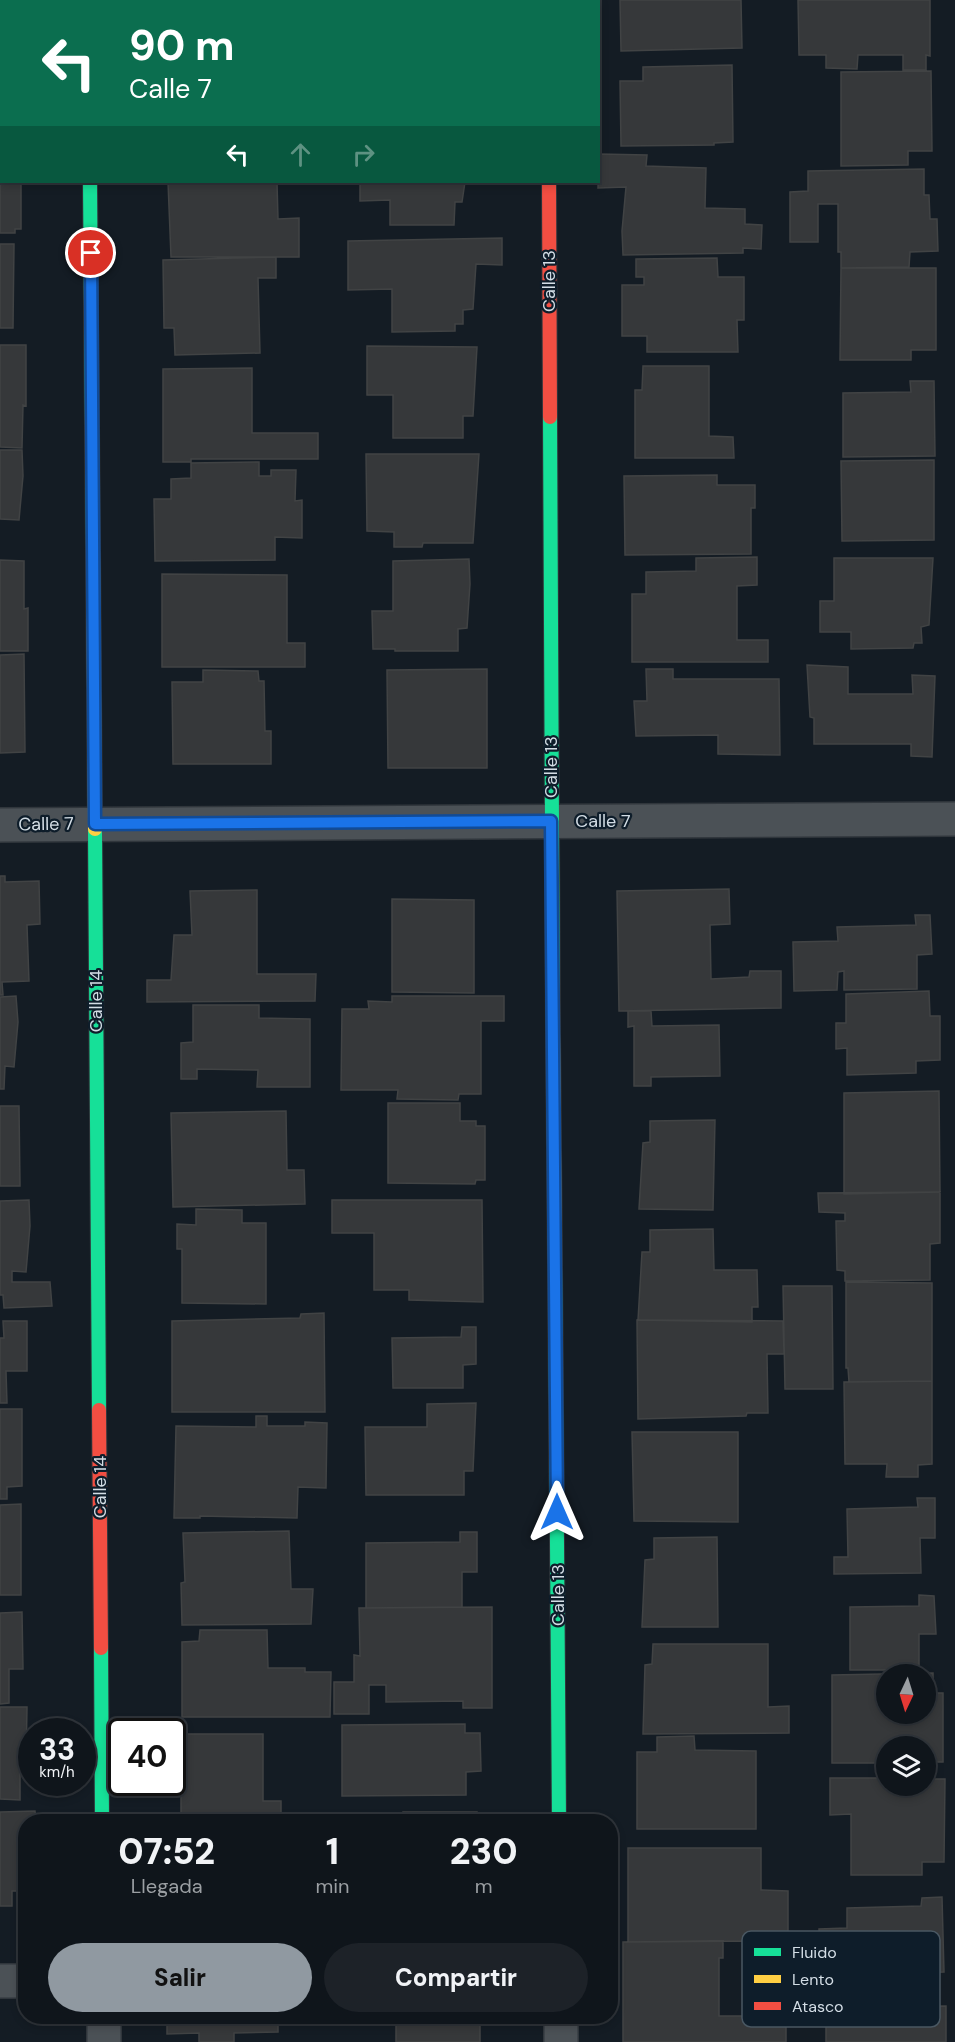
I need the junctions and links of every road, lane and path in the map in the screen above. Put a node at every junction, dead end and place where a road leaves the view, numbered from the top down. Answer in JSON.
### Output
{"nodes":[{"id":1,"x":90,"y":183,"type":"edge"},
{"id":2,"x":549,"y":183,"type":"edge"},
{"id":3,"x":955,"y":819,"type":"edge"},
{"id":4,"x":551,"y":821,"type":"junction"},
{"id":5,"x":95,"y":824,"type":"junction"},
{"id":6,"x":0,"y":825,"type":"edge"},
{"id":7,"x":102,"y":1814,"type":"edge"},
{"id":8,"x":559,"y":1814,"type":"edge"},
{"id":9,"x":0,"y":1981,"type":"edge"},
{"id":10,"x":18,"y":1981,"type":"edge"},
{"id":11,"x":104,"y":2024,"type":"edge"},
{"id":12,"x":561,"y":2024,"type":"edge"},
{"id":13,"x":104,"y":2042,"type":"edge"},
{"id":14,"x":561,"y":2042,"type":"edge"}],
"edges":[{"from":1,"to":5,"type":"street","name":"Calle 14"},
{"from":2,"to":4,"type":"street","name":"Calle 13"},
{"from":3,"to":4,"type":"street","name":"Calle 7"},
{"from":4,"to":5,"type":"street","name":"Calle 7"},
{"from":4,"to":8,"type":"street","name":"Calle 13"},
{"from":5,"to":6,"type":"street","name":"Calle 7"},
{"from":5,"to":7,"type":"street","name":"Calle 14"},
{"from":9,"to":10,"type":"street"},
{"from":11,"to":13,"type":"street"},
{"from":12,"to":14,"type":"street"}]}
